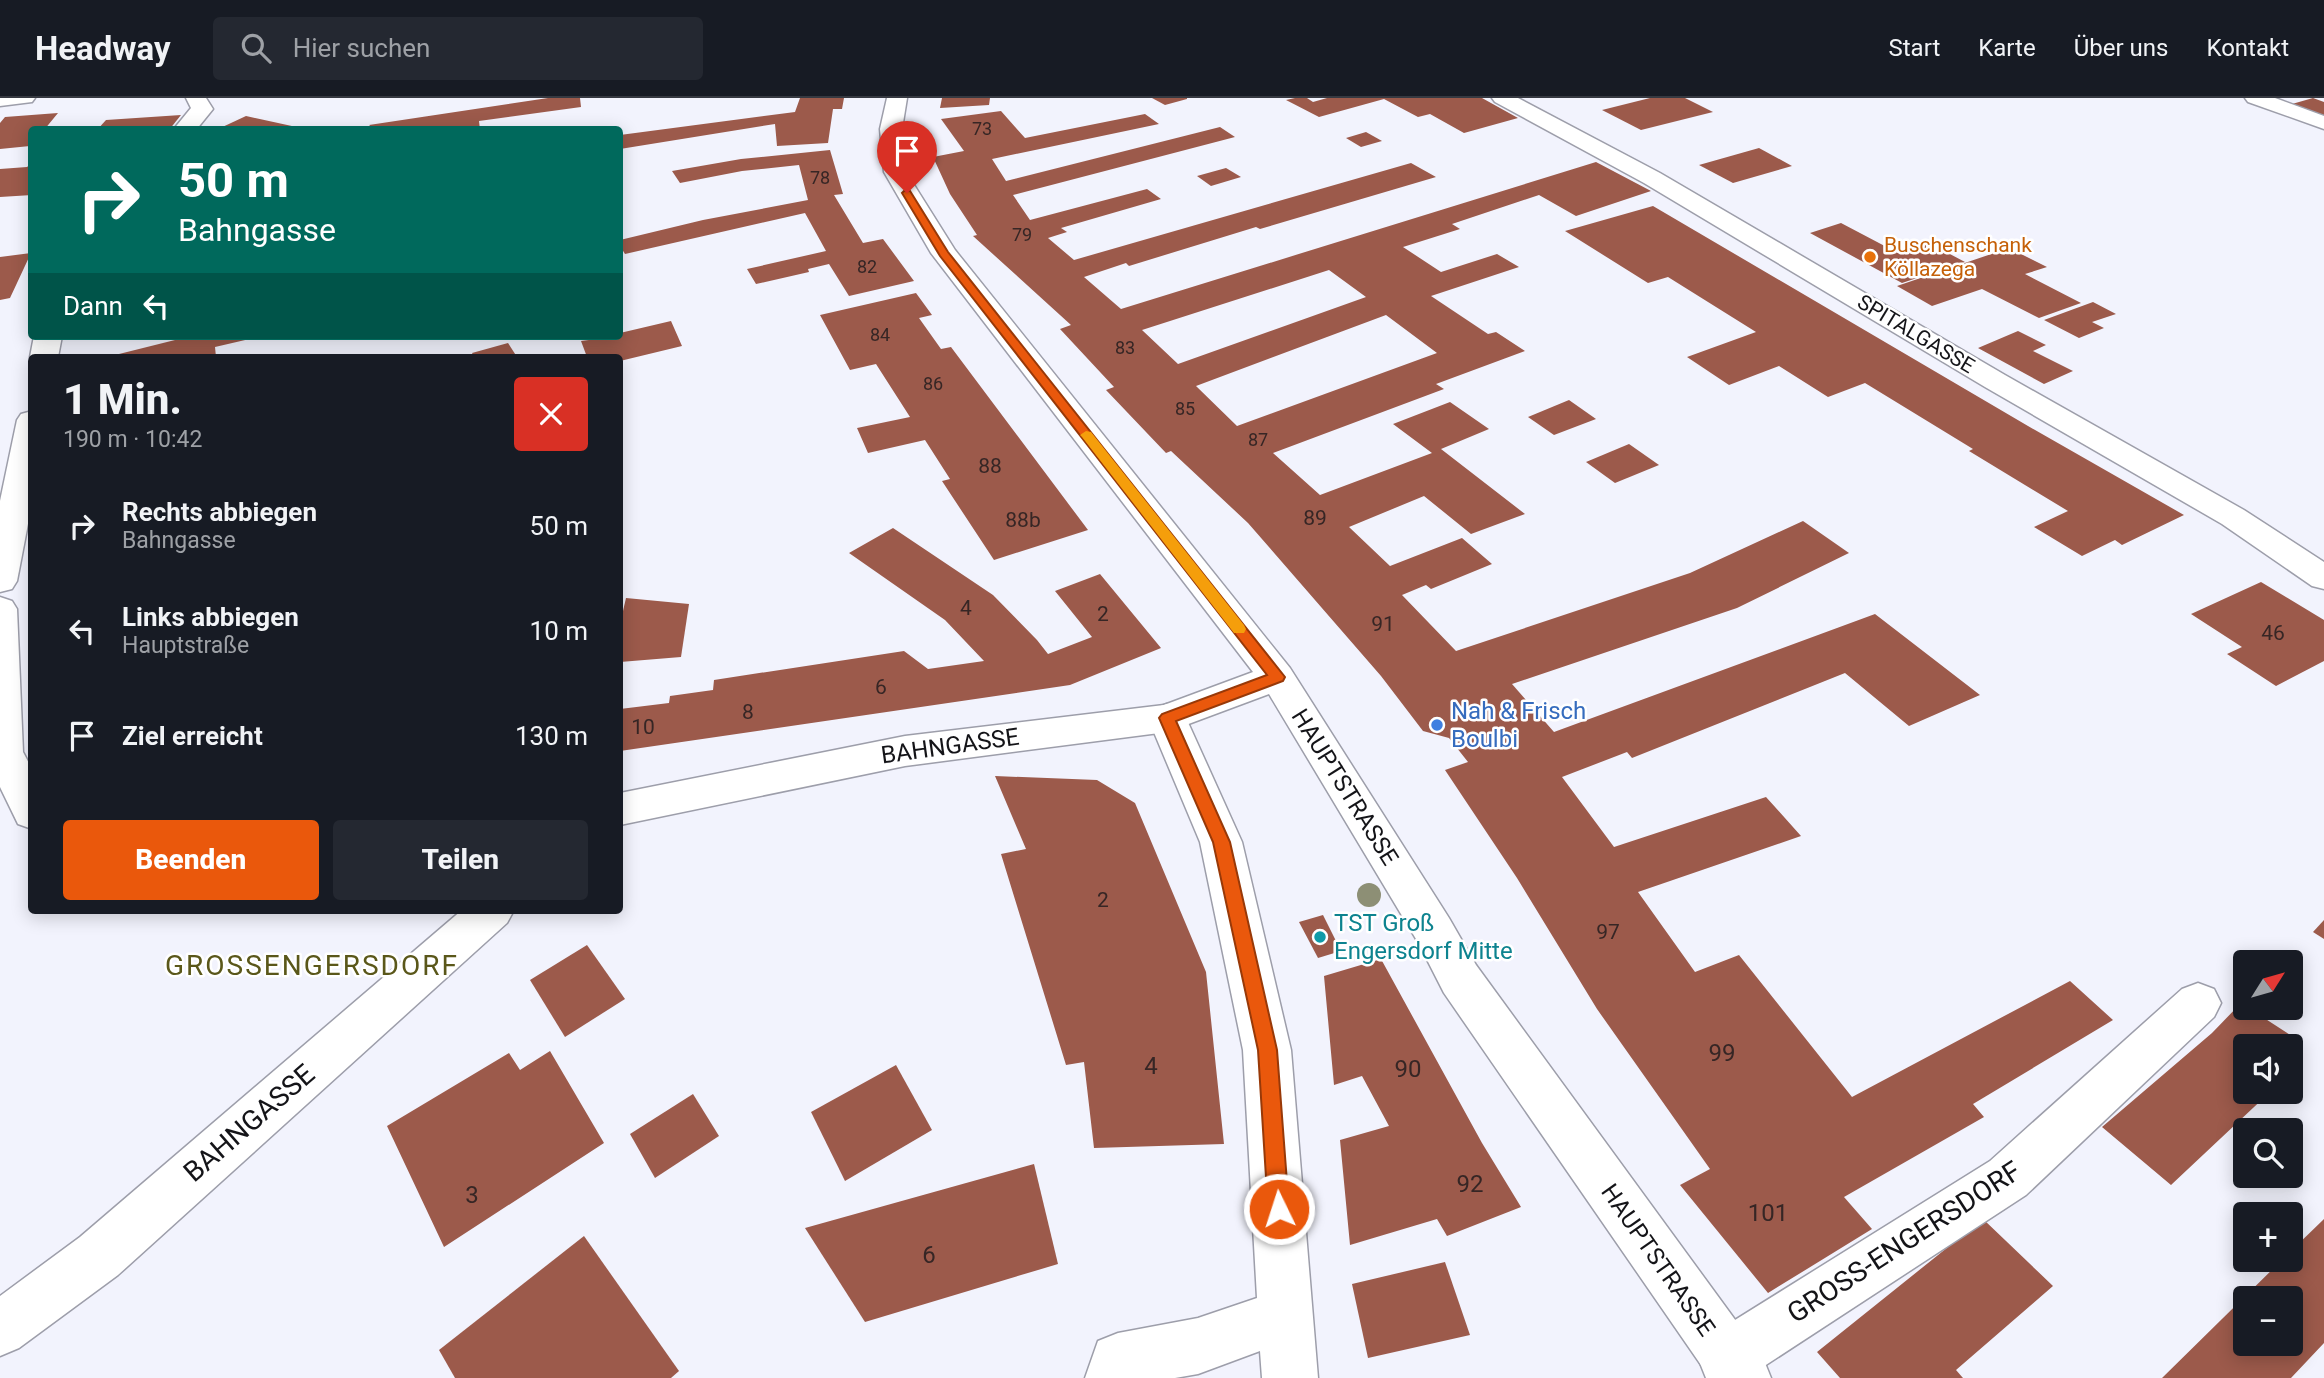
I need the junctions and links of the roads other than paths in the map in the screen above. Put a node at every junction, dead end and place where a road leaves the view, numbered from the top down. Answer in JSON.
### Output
{"nodes":[{"id":1,"x":25,"y":98,"type":"edge"},
{"id":2,"x":195,"y":98,"type":"edge"},
{"id":3,"x":897,"y":98,"type":"edge"},
{"id":4,"x":1502,"y":98,"type":"edge"},
{"id":5,"x":2255,"y":98,"type":"edge"},
{"id":6,"x":0,"y":100,"type":"edge"},
{"id":7,"x":2324,"y":123,"type":"edge"},
{"id":8,"x":187,"y":126,"type":"edge"},
{"id":9,"x":28,"y":439,"type":"edge"},
{"id":10,"x":2324,"y":578,"type":"edge"},
{"id":11,"x":0,"y":581,"type":"edge"},
{"id":12,"x":0,"y":609,"type":"edge"},
{"id":13,"x":1277,"y":677,"type":"junction"},
{"id":14,"x":1167,"y":718,"type":"junction"},
{"id":15,"x":28,"y":804,"type":"edge"},
{"id":16,"x":623,"y":808,"type":"edge"},
{"id":17,"x":487,"y":914,"type":"edge"},
{"id":18,"x":2198,"y":1003,"type":"dead end"},
{"id":19,"x":1286,"y":1315,"type":"junction"},
{"id":20,"x":0,"y":1329,"type":"edge"},
{"id":21,"x":1734,"y":1368,"type":"edge"},
{"id":22,"x":1113,"y":1378,"type":"edge"},
{"id":23,"x":1290,"y":1378,"type":"edge"}],
"edges":[{"from":1,"to":6,"type":"street"},
{"from":2,"to":8,"type":"street"},
{"from":3,"to":13,"type":"street","name":"HAUPTSTRASSE"},
{"from":4,"to":10,"type":"street","name":"SPITALGASSE"},
{"from":5,"to":7,"type":"street"},
{"from":9,"to":11,"type":"street"},
{"from":12,"to":15,"type":"street"},
{"from":13,"to":14,"type":"street","name":"BAHNGASSE"},
{"from":13,"to":21,"type":"street","name":"HAUPTSTRASSE"},
{"from":14,"to":16,"type":"street","name":"BAHNGASSE"},
{"from":14,"to":19,"type":"street"},
{"from":17,"to":20,"type":"street","name":"BAHNGASSE"},
{"from":18,"to":21,"type":"street","name":"GROSS-ENGERSDORF"},
{"from":19,"to":22,"type":"street"},
{"from":19,"to":23,"type":"street"}]}
